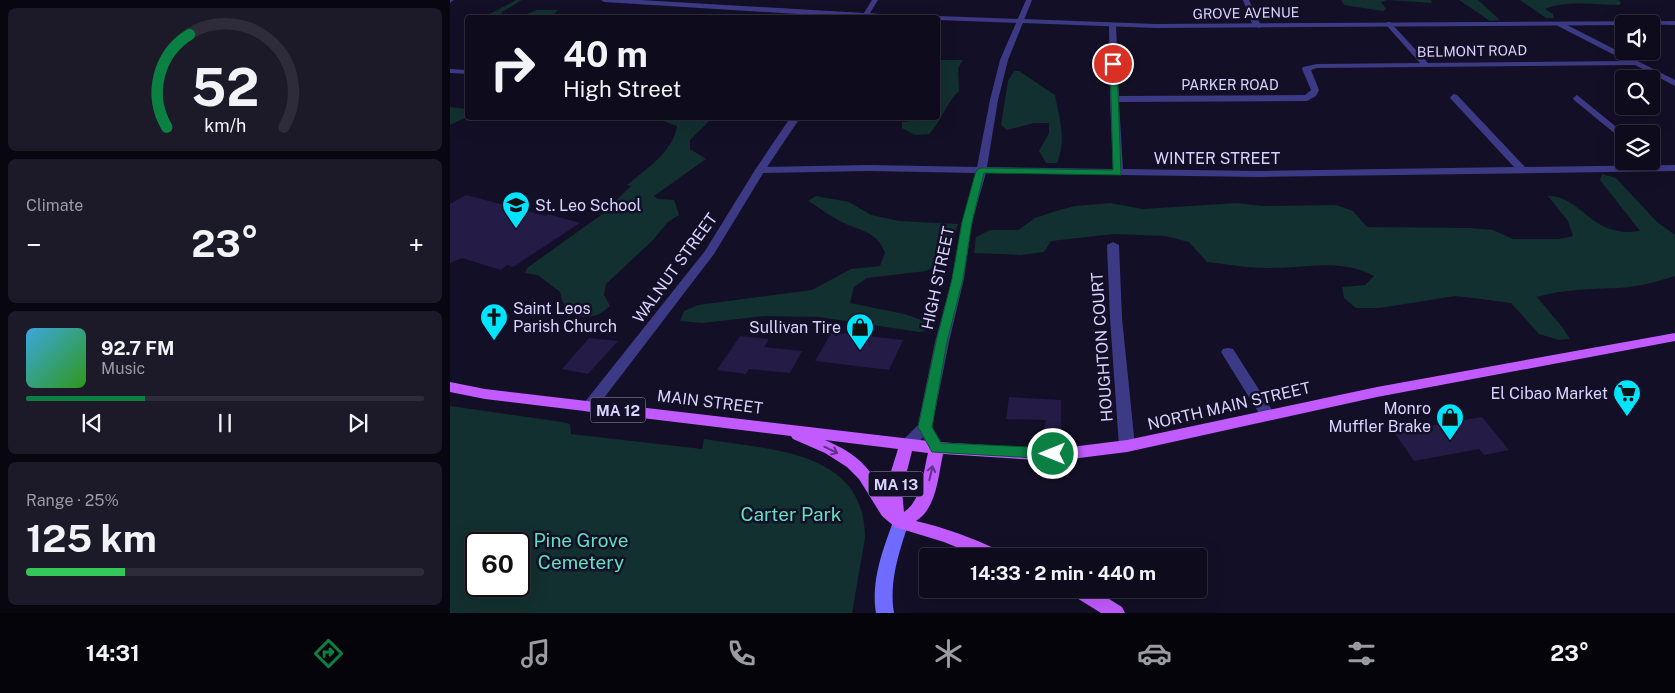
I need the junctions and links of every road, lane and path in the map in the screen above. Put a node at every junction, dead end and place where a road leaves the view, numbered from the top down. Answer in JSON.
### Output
{"nodes":[{"id":1,"x":604,"y":0,"type":"edge"},
{"id":2,"x":875,"y":0,"type":"edge"},
{"id":3,"x":1029,"y":0,"type":"edge"},
{"id":4,"x":1246,"y":0,"type":"edge"},
{"id":5,"x":849,"y":15,"type":"edge"},
{"id":6,"x":866,"y":15,"type":"edge"},
{"id":7,"x":940,"y":18,"type":"edge"},
{"id":8,"x":1020,"y":22,"type":"junction"},
{"id":9,"x":1675,"y":23,"type":"edge"},
{"id":10,"x":1390,"y":24,"type":"junction"},
{"id":11,"x":1560,"y":24,"type":"junction"},
{"id":12,"x":1112,"y":26,"type":"junction"},
{"id":13,"x":1257,"y":26,"type":"junction"},
{"id":14,"x":1636,"y":63,"type":"junction"},
{"id":15,"x":1426,"y":65,"type":"junction"},
{"id":16,"x":1308,"y":67,"type":"joint"},
{"id":17,"x":450,"y":71,"type":"edge"},
{"id":18,"x":465,"y":72,"type":"edge"},
{"id":19,"x":1675,"y":83,"type":"edge"},
{"id":20,"x":1454,"y":97,"type":"dead end"},
{"id":21,"x":1577,"y":98,"type":"dead end"},
{"id":22,"x":1114,"y":99,"type":"junction"},
{"id":23,"x":794,"y":120,"type":"edge"},
{"id":24,"x":1615,"y":130,"type":"edge"},
{"id":25,"x":1660,"y":165,"type":"edge"},
{"id":26,"x":1615,"y":166,"type":"edge"},
{"id":27,"x":1675,"y":168,"type":"edge"},
{"id":28,"x":760,"y":170,"type":"junction"},
{"id":29,"x":1522,"y":170,"type":"junction"},
{"id":30,"x":981,"y":171,"type":"junction"},
{"id":31,"x":1118,"y":173,"type":"junction"},
{"id":32,"x":1113,"y":245,"type":"dead end"},
{"id":33,"x":1675,"y":337,"type":"edge"},
{"id":34,"x":1228,"y":352,"type":"dead end"},
{"id":35,"x":450,"y":387,"type":"edge"},
{"id":36,"x":589,"y":406,"type":"junction"},
{"id":37,"x":1267,"y":414,"type":"junction"},
{"id":38,"x":925,"y":427,"type":"junction"},
{"id":39,"x":787,"y":430,"type":"junction"},
{"id":40,"x":907,"y":444,"type":"junction"},
{"id":41,"x":1127,"y":446,"type":"junction"},
{"id":42,"x":937,"y":448,"type":"junction"},
{"id":43,"x":901,"y":522,"type":"junction"},
{"id":44,"x":976,"y":548,"type":"edge"},
{"id":45,"x":1092,"y":598,"type":"edge"},
{"id":46,"x":886,"y":613,"type":"edge"},
{"id":47,"x":1116,"y":613,"type":"edge"}],
"edges":[{"from":1,"to":5,"type":"street"},
{"from":2,"to":6,"type":"street"},
{"from":3,"to":8,"type":"street","name":"HIGH STREET"},
{"from":4,"to":13,"type":"street"},
{"from":7,"to":8,"type":"street","name":"GROVE AVENUE"},
{"from":8,"to":12,"type":"street","name":"GROVE AVENUE"},
{"from":8,"to":30,"type":"street","name":"HIGH STREET"},
{"from":9,"to":11,"type":"street","name":"GROVE AVENUE"},
{"from":10,"to":11,"type":"street","name":"GROVE AVENUE"},
{"from":10,"to":13,"type":"street","name":"GROVE AVENUE"},
{"from":10,"to":15,"type":"street"},
{"from":11,"to":14,"type":"street"},
{"from":12,"to":13,"type":"street","name":"GROVE AVENUE"},
{"from":12,"to":22,"type":"street"},
{"from":14,"to":15,"type":"street","name":"BELMONT ROAD"},
{"from":14,"to":19,"type":"street"},
{"from":15,"to":16,"type":"street","name":"BELMONT ROAD"},
{"from":16,"to":22,"type":"street","name":"PARKER ROAD"},
{"from":17,"to":18,"type":"street"},
{"from":20,"to":29,"type":"street"},
{"from":21,"to":24,"type":"street"},
{"from":22,"to":31,"type":"street"},
{"from":23,"to":28,"type":"street","name":"WALNUT STREET"},
{"from":25,"to":27,"type":"street","name":"WINTER STREET"},
{"from":26,"to":29,"type":"street","name":"WINTER STREET"},
{"from":28,"to":30,"type":"street","name":"WINTER STREET"},
{"from":28,"to":36,"type":"street","name":"WALNUT STREET"},
{"from":29,"to":31,"type":"street","name":"WINTER STREET"},
{"from":30,"to":31,"type":"street","name":"WINTER STREET"},
{"from":30,"to":38,"type":"street","name":"HIGH STREET"},
{"from":32,"to":41,"type":"street","name":"HOUGHTON COURT"},
{"from":33,"to":37,"type":"main road","name":"NORTH MAIN STREET","number":"MA 12"},
{"from":34,"to":37,"type":"street"},
{"from":35,"to":36,"type":"main road","name":"MAIN STREET","number":"MA 12"},
{"from":36,"to":39,"type":"main road","name":"MAIN STREET","number":"MA 12"},
{"from":37,"to":41,"type":"main road","name":"NORTH MAIN STREET","number":"MA 12"},
{"from":38,"to":40,"type":"street"},
{"from":38,"to":42,"type":"street"},
{"from":39,"to":40,"type":"main road","name":"NORTH MAIN STREET","number":"MA 12"},
{"from":39,"to":43,"type":"main road","one_way":true},
{"from":40,"to":42,"type":"main road","name":"NORTH MAIN STREET","number":"MA 12"},
{"from":40,"to":43,"type":"main road","number":"MA 13"},
{"from":41,"to":42,"type":"main road","name":"NORTH MAIN STREET","number":"MA 12"},
{"from":43,"to":42,"type":"main road","number":"MA 13","one_way":true},
{"from":43,"to":44,"type":"main road"},
{"from":43,"to":46,"type":"main road"},
{"from":45,"to":47,"type":"main road"}]}
